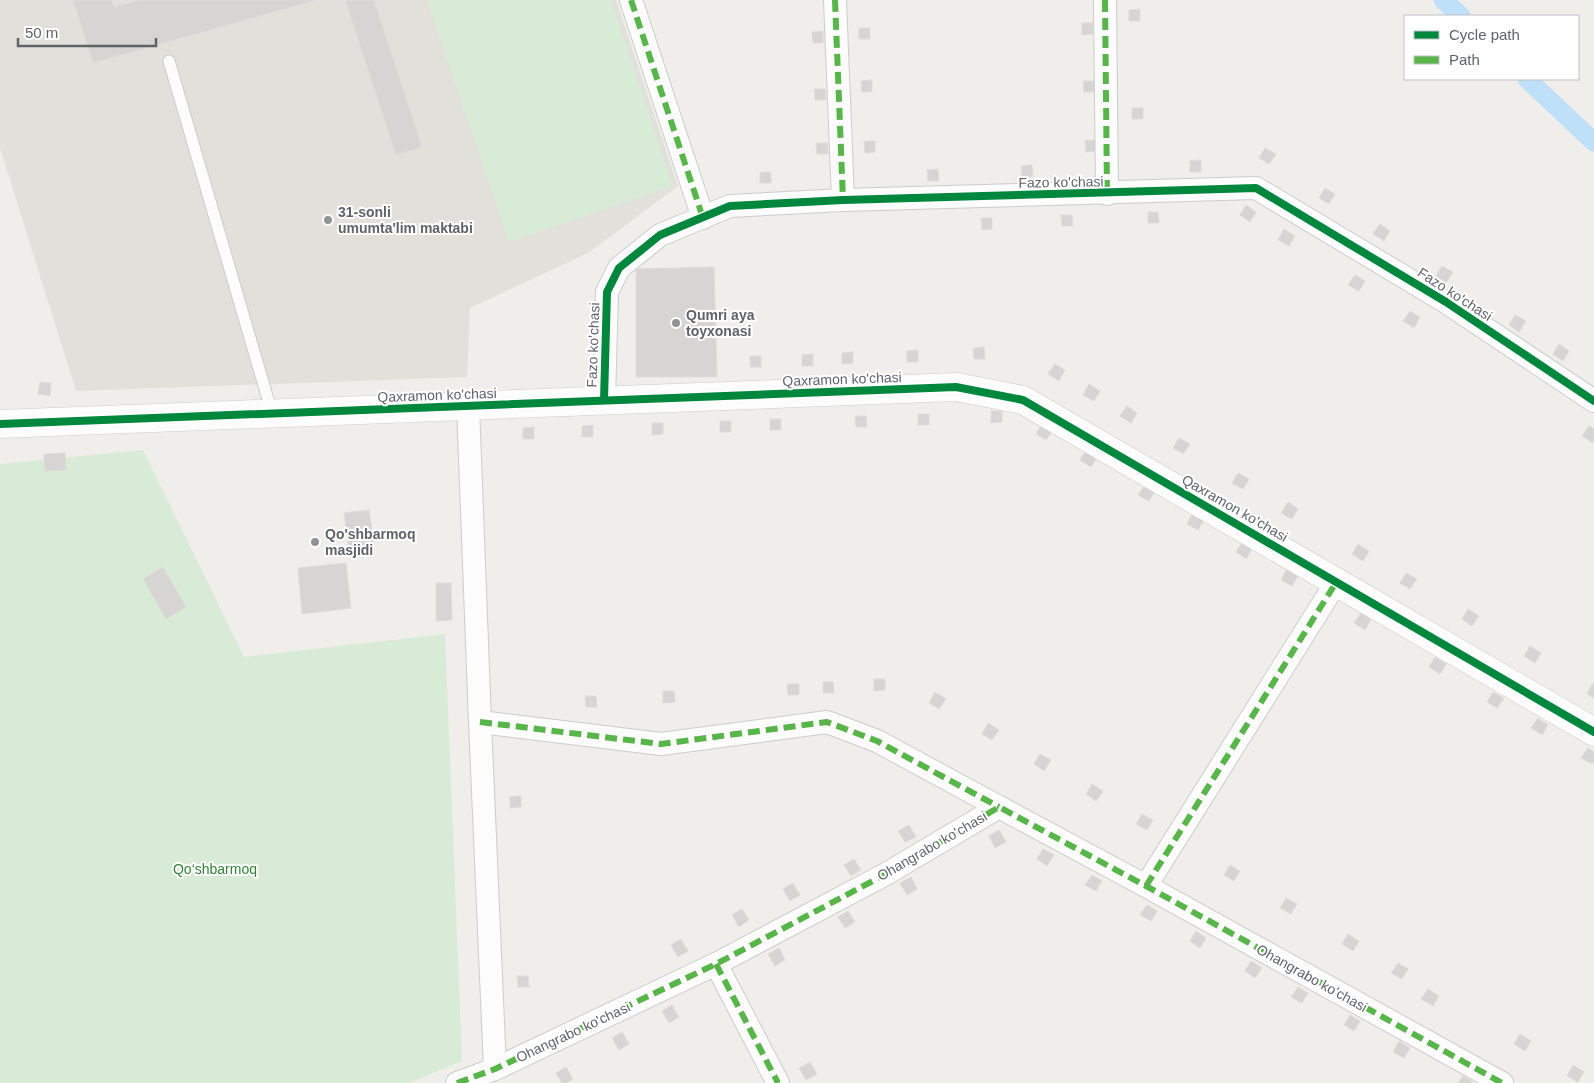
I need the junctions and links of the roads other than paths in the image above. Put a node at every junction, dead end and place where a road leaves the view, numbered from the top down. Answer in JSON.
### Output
{"nodes":[{"id":1,"x":631,"y":0,"type":"edge"},
{"id":2,"x":835,"y":0,"type":"edge"},
{"id":3,"x":1105,"y":0,"type":"edge"},
{"id":4,"x":169,"y":61,"type":"dead end"},
{"id":5,"x":1107,"y":194,"type":"junction"},
{"id":6,"x":843,"y":200,"type":"junction"},
{"id":7,"x":703,"y":218,"type":"junction"},
{"id":8,"x":604,"y":400,"type":"junction"},
{"id":9,"x":1594,"y":401,"type":"edge"},
{"id":10,"x":468,"y":406,"type":"junction"},
{"id":11,"x":272,"y":413,"type":"junction"},
{"id":12,"x":0,"y":424,"type":"edge"},
{"id":13,"x":1337,"y":581,"type":"junction"},
{"id":14,"x":480,"y":722,"type":"junction"},
{"id":15,"x":1594,"y":732,"type":"edge"},
{"id":16,"x":999,"y":806,"type":"junction"},
{"id":17,"x":1146,"y":886,"type":"junction"},
{"id":18,"x":716,"y":964,"type":"junction"},
{"id":19,"x":496,"y":1069,"type":"junction"},
{"id":20,"x":456,"y":1083,"type":"edge"},
{"id":21,"x":778,"y":1083,"type":"edge"},
{"id":22,"x":1502,"y":1083,"type":"edge"}],
"edges":[{"from":1,"to":7,"type":"street"},
{"from":2,"to":6,"type":"street"},
{"from":3,"to":5,"type":"street"},
{"from":4,"to":11,"type":"lane"},
{"from":5,"to":6,"type":"street","name":"Fazo ko'chasi"},
{"from":5,"to":9,"type":"street","name":"Fazo ko'chasi"},
{"from":6,"to":7,"type":"street","name":"Fazo ko'chasi"},
{"from":7,"to":8,"type":"street","name":"Fazo ko'chasi"},
{"from":8,"to":10,"type":"street","name":"Qaxramon ko'chasi"},
{"from":8,"to":13,"type":"street","name":"Qaxramon ko'chasi"},
{"from":10,"to":11,"type":"street","name":"Qaxramon ko'chasi"},
{"from":10,"to":14,"type":"street"},
{"from":11,"to":12,"type":"street","name":"Qaxramon ko'chasi"},
{"from":13,"to":15,"type":"street","name":"Qaxramon ko'chasi"},
{"from":13,"to":17,"type":"street"},
{"from":14,"to":16,"type":"street"},
{"from":14,"to":19,"type":"street"},
{"from":16,"to":17,"type":"street","name":"Ohangrabo ko'chasi"},
{"from":16,"to":18,"type":"street","name":"Ohangrabo ko'chasi"},
{"from":17,"to":22,"type":"street","name":"Ohangrabo ko'chasi"},
{"from":18,"to":19,"type":"street","name":"Ohangrabo ko'chasi"},
{"from":18,"to":21,"type":"street"},
{"from":19,"to":20,"type":"street","name":"Ohangrabo ko'chasi"}]}
